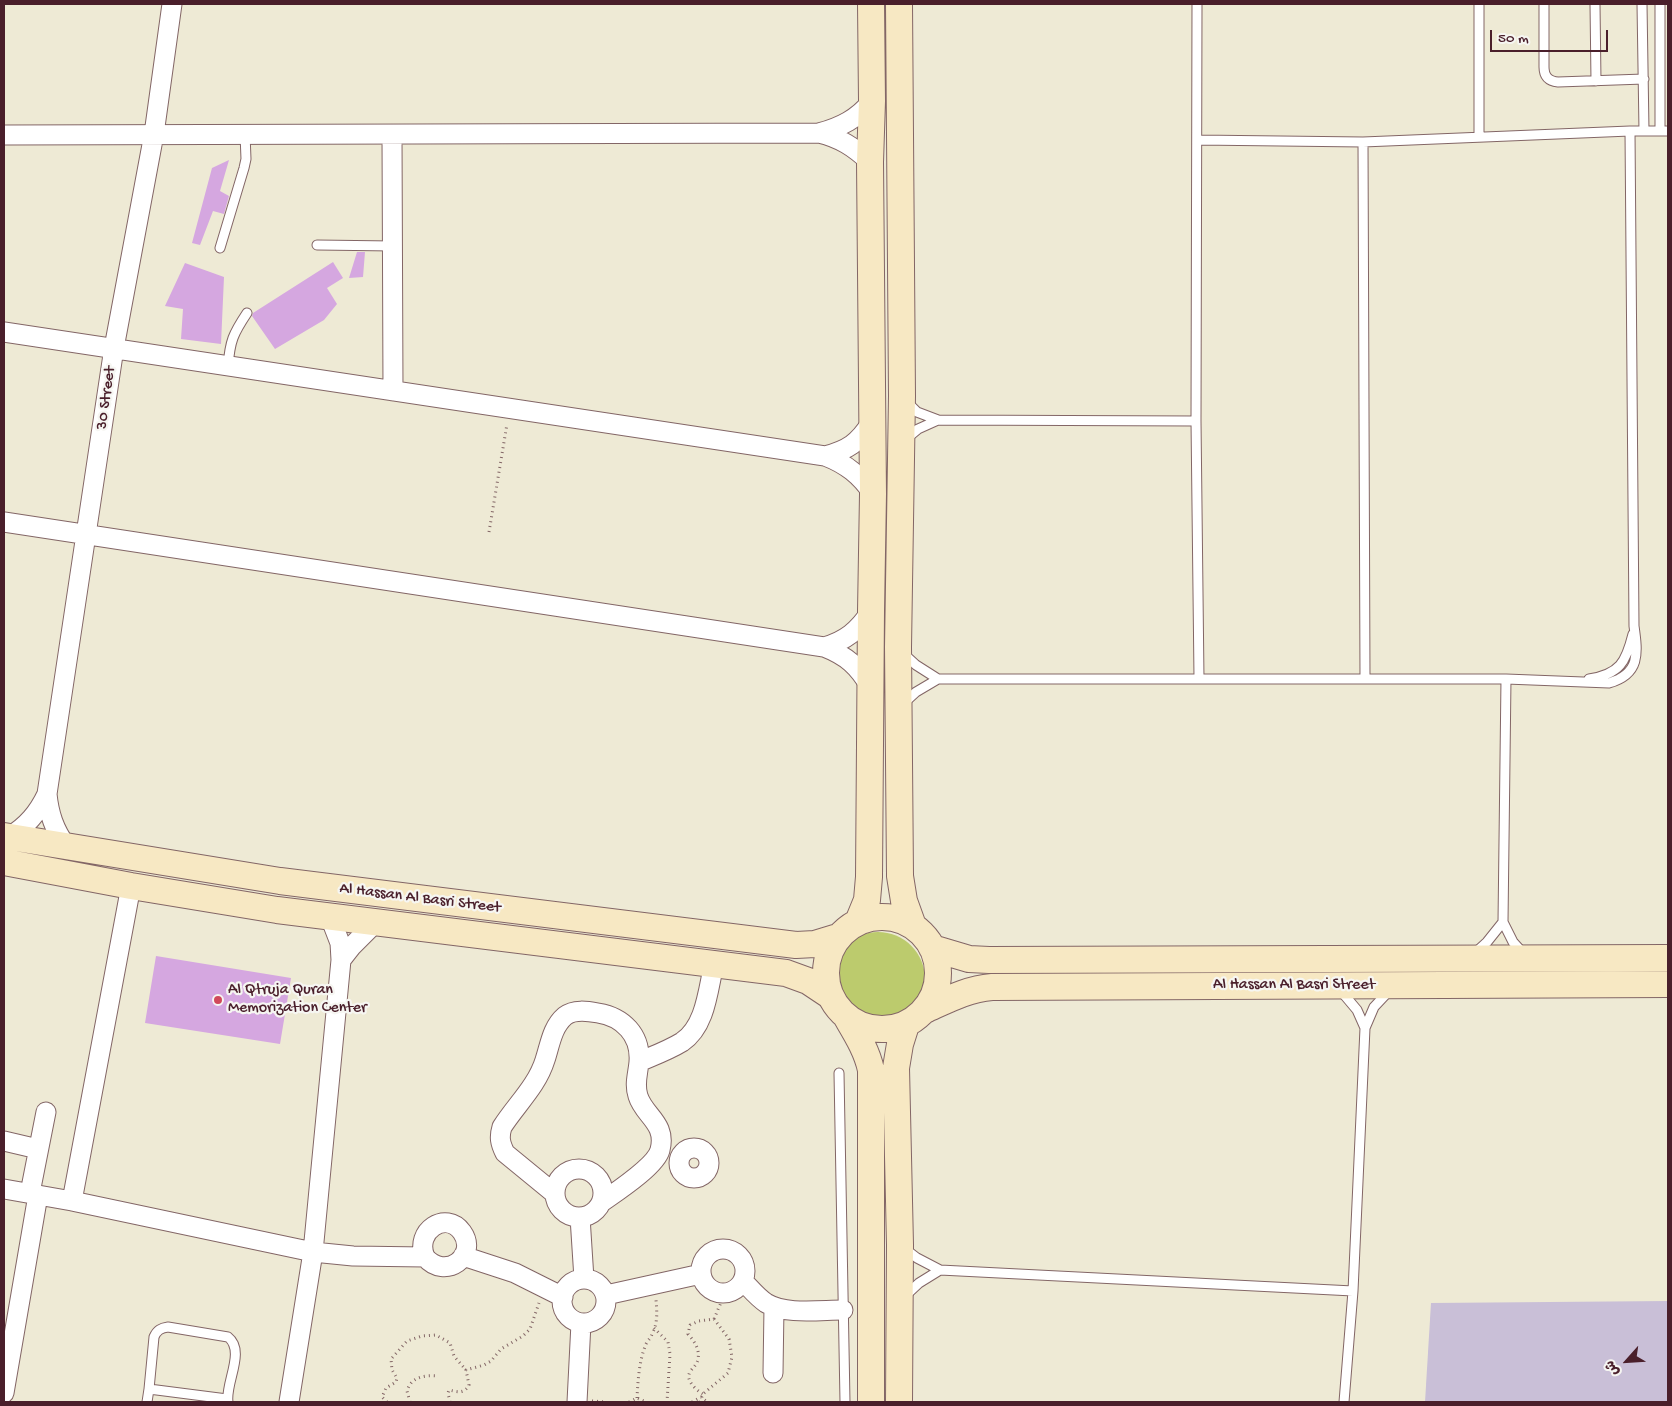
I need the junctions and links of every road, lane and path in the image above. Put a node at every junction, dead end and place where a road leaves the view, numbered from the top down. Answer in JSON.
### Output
{"nodes":[{"id":1,"x":172,"y":4,"type":"edge"},
{"id":2,"x":871,"y":4,"type":"edge"},
{"id":3,"x":899,"y":4,"type":"edge"},
{"id":4,"x":1198,"y":4,"type":"edge"},
{"id":5,"x":1479,"y":4,"type":"edge"},
{"id":6,"x":1544,"y":4,"type":"edge"},
{"id":7,"x":1595,"y":4,"type":"edge"},
{"id":8,"x":1642,"y":4,"type":"edge"},
{"id":9,"x":1660,"y":4,"type":"edge"},
{"id":10,"x":1644,"y":79,"type":"junction"},
{"id":11,"x":1596,"y":80,"type":"junction"},
{"id":12,"x":872,"y":101,"type":"junction"},
{"id":13,"x":1630,"y":131,"type":"junction"},
{"id":14,"x":1644,"y":131,"type":"junction"},
{"id":15,"x":1664,"y":131,"type":"edge"},
{"id":16,"x":819,"y":132,"type":"junction"},
{"id":17,"x":154,"y":134,"type":"junction"},
{"id":18,"x":245,"y":134,"type":"junction"},
{"id":19,"x":4,"y":135,"type":"edge"},
{"id":20,"x":392,"y":135,"type":"junction"},
{"id":21,"x":1479,"y":137,"type":"junction"},
{"id":22,"x":1198,"y":140,"type":"junction"},
{"id":23,"x":1363,"y":142,"type":"junction"},
{"id":24,"x":870,"y":162,"type":"junction"},
{"id":25,"x":317,"y":244,"type":"dead end"},
{"id":26,"x":393,"y":246,"type":"junction"},
{"id":27,"x":220,"y":248,"type":"dead end"},
{"id":28,"x":247,"y":313,"type":"dead end"},
{"id":29,"x":4,"y":332,"type":"edge"},
{"id":30,"x":114,"y":348,"type":"junction"},
{"id":31,"x":228,"y":366,"type":"junction"},
{"id":32,"x":393,"y":391,"type":"junction"},
{"id":33,"x":902,"y":396,"type":"junction"},
{"id":34,"x":509,"y":408,"type":"junction"},
{"id":35,"x":938,"y":420,"type":"junction"},
{"id":36,"x":1196,"y":422,"type":"junction"},
{"id":37,"x":871,"y":423,"type":"junction"},
{"id":38,"x":901,"y":444,"type":"junction"},
{"id":39,"x":825,"y":456,"type":"junction"},
{"id":40,"x":873,"y":494,"type":"junction"},
{"id":41,"x":4,"y":522,"type":"edge"},
{"id":42,"x":489,"y":532,"type":"dead end"},
{"id":43,"x":87,"y":534,"type":"junction"},
{"id":44,"x":870,"y":612,"type":"junction"},
{"id":45,"x":824,"y":647,"type":"junction"},
{"id":46,"x":898,"y":647,"type":"junction"},
{"id":47,"x":1199,"y":678,"type":"junction"},
{"id":48,"x":938,"y":679,"type":"junction"},
{"id":49,"x":1365,"y":679,"type":"junction"},
{"id":50,"x":1506,"y":679,"type":"junction"},
{"id":51,"x":871,"y":688,"type":"junction"},
{"id":52,"x":898,"y":711,"type":"junction"},
{"id":53,"x":47,"y":794,"type":"junction"},
{"id":54,"x":6,"y":837,"type":"edge"},
{"id":55,"x":66,"y":846,"type":"junction"},
{"id":56,"x":4,"y":862,"type":"edge"},
{"id":57,"x":131,"y":886,"type":"junction"},
{"id":58,"x":330,"y":917,"type":"junction"},
{"id":59,"x":376,"y":922,"type":"junction"},
{"id":60,"x":1503,"y":922,"type":"junction"},
{"id":61,"x":913,"y":926,"type":"junction"},
{"id":62,"x":848,"y":930,"type":"junction"},
{"id":63,"x":932,"y":948,"type":"junction"},
{"id":64,"x":1468,"y":958,"type":"junction"},
{"id":65,"x":1528,"y":958,"type":"junction"},
{"id":66,"x":1668,"y":958,"type":"edge"},
{"id":67,"x":341,"y":960,"type":"junction"},
{"id":68,"x":714,"y":964,"type":"junction"},
{"id":69,"x":1668,"y":984,"type":"edge"},
{"id":70,"x":1334,"y":986,"type":"junction"},
{"id":71,"x":1395,"y":986,"type":"junction"},
{"id":72,"x":830,"y":995,"type":"junction"},
{"id":73,"x":915,"y":1017,"type":"junction"},
{"id":74,"x":847,"y":1018,"type":"junction"},
{"id":75,"x":1365,"y":1028,"type":"junction"},
{"id":76,"x":639,"y":1062,"type":"junction"},
{"id":77,"x":839,"y":1073,"type":"dead end"},
{"id":78,"x":46,"y":1112,"type":"dead end"},
{"id":79,"x":4,"y":1141,"type":"edge"},
{"id":80,"x":38,"y":1148,"type":"junction"},
{"id":81,"x":652,"y":1164,"type":"junction"},
{"id":82,"x":680,"y":1168,"type":"dead end"},
{"id":83,"x":4,"y":1189,"type":"edge"},
{"id":84,"x":34,"y":1194,"type":"junction"},
{"id":85,"x":556,"y":1194,"type":"junction"},
{"id":86,"x":72,"y":1201,"type":"junction"},
{"id":87,"x":602,"y":1202,"type":"junction"},
{"id":88,"x":580,"y":1217,"type":"junction"},
{"id":89,"x":900,"y":1245,"type":"junction"},
{"id":90,"x":313,"y":1252,"type":"junction"},
{"id":91,"x":463,"y":1256,"type":"junction"},
{"id":92,"x":425,"y":1257,"type":"junction"},
{"id":93,"x":940,"y":1270,"type":"junction"},
{"id":94,"x":702,"y":1274,"type":"junction"},
{"id":95,"x":584,"y":1279,"type":"junction"},
{"id":96,"x":743,"y":1281,"type":"junction"},
{"id":97,"x":656,"y":1284,"type":"junction"},
{"id":98,"x":543,"y":1287,"type":"junction"},
{"id":99,"x":1353,"y":1291,"type":"junction"},
{"id":100,"x":725,"y":1293,"type":"junction"},
{"id":101,"x":606,"y":1295,"type":"junction"},
{"id":102,"x":563,"y":1297,"type":"junction"},
{"id":103,"x":900,"y":1302,"type":"junction"},
{"id":104,"x":774,"y":1307,"type":"junction"},
{"id":105,"x":857,"y":1310,"type":"junction"},
{"id":106,"x":714,"y":1320,"type":"junction"},
{"id":107,"x":581,"y":1323,"type":"junction"},
{"id":108,"x":654,"y":1328,"type":"junction"},
{"id":109,"x":466,"y":1370,"type":"junction"},
{"id":110,"x":773,"y":1373,"type":"dead end"},
{"id":111,"x":437,"y":1376,"type":"dead end"},
{"id":112,"x":148,"y":1388,"type":"junction"},
{"id":113,"x":4,"y":1394,"type":"edge"},
{"id":114,"x":702,"y":1396,"type":"junction"},
{"id":115,"x":637,"y":1398,"type":"junction"},
{"id":116,"x":228,"y":1401,"type":"edge"},
{"id":117,"x":147,"y":1402,"type":"edge"},
{"id":118,"x":289,"y":1402,"type":"edge"},
{"id":119,"x":387,"y":1402,"type":"edge"},
{"id":120,"x":410,"y":1402,"type":"edge"},
{"id":121,"x":450,"y":1402,"type":"edge"},
{"id":122,"x":577,"y":1402,"type":"edge"},
{"id":123,"x":629,"y":1402,"type":"edge"},
{"id":124,"x":646,"y":1402,"type":"edge"},
{"id":125,"x":667,"y":1402,"type":"edge"},
{"id":126,"x":692,"y":1402,"type":"edge"},
{"id":127,"x":700,"y":1402,"type":"edge"},
{"id":128,"x":707,"y":1402,"type":"edge"},
{"id":129,"x":845,"y":1402,"type":"edge"},
{"id":130,"x":871,"y":1402,"type":"edge"},
{"id":131,"x":898,"y":1402,"type":"edge"},
{"id":132,"x":1344,"y":1402,"type":"edge"}],
"edges":[{"from":1,"to":17,"type":"street","name":"30 Street"},
{"from":2,"to":12,"type":"street"},
{"from":3,"to":33,"type":"street"},
{"from":4,"to":22,"type":"lane"},
{"from":5,"to":21,"type":"lane"},
{"from":6,"to":11,"type":"lane"},
{"from":7,"to":11,"type":"lane"},
{"from":8,"to":10,"type":"lane"},
{"from":9,"to":15,"type":"lane"},
{"from":10,"to":11,"type":"lane"},
{"from":10,"to":14,"type":"lane"},
{"from":12,"to":16,"type":"street"},
{"from":12,"to":24,"type":"street"},
{"from":13,"to":14,"type":"lane"},
{"from":13,"to":21,"type":"lane"},
{"from":13,"to":50,"type":"lane"},
{"from":14,"to":15,"type":"lane"},
{"from":16,"to":20,"type":"street"},
{"from":16,"to":24,"type":"street"},
{"from":17,"to":18,"type":"street"},
{"from":17,"to":19,"type":"street"},
{"from":17,"to":30,"type":"street","name":"30 Street"},
{"from":18,"to":20,"type":"street"},
{"from":18,"to":27,"type":"lane"},
{"from":20,"to":26,"type":"street"},
{"from":21,"to":23,"type":"lane"},
{"from":22,"to":23,"type":"lane"},
{"from":22,"to":36,"type":"lane"},
{"from":23,"to":49,"type":"lane"},
{"from":24,"to":37,"type":"street"},
{"from":25,"to":26,"type":"lane"},
{"from":26,"to":32,"type":"street"},
{"from":28,"to":31,"type":"lane"},
{"from":29,"to":30,"type":"street"},
{"from":30,"to":31,"type":"street"},
{"from":30,"to":43,"type":"street","name":"30 Street"},
{"from":31,"to":32,"type":"street"},
{"from":32,"to":34,"type":"street"},
{"from":33,"to":35,"type":"lane"},
{"from":33,"to":38,"type":"street"},
{"from":34,"to":39,"type":"street"},
{"from":34,"to":42,"type":"path"},
{"from":35,"to":36,"type":"lane"},
{"from":35,"to":38,"type":"lane"},
{"from":36,"to":47,"type":"lane"},
{"from":37,"to":39,"type":"street"},
{"from":37,"to":40,"type":"street"},
{"from":38,"to":46,"type":"street"},
{"from":39,"to":40,"type":"street"},
{"from":40,"to":44,"type":"street"},
{"from":41,"to":43,"type":"street"},
{"from":43,"to":45,"type":"street"},
{"from":43,"to":53,"type":"street","name":"30 Street"},
{"from":44,"to":45,"type":"street"},
{"from":44,"to":51,"type":"street"},
{"from":45,"to":51,"type":"street"},
{"from":46,"to":48,"type":"lane"},
{"from":46,"to":52,"type":"street"},
{"from":47,"to":48,"type":"lane"},
{"from":47,"to":49,"type":"lane"},
{"from":48,"to":52,"type":"lane"},
{"from":49,"to":50,"type":"lane"},
{"from":50,"to":60,"type":"lane"},
{"from":51,"to":62,"type":"street"},
{"from":52,"to":61,"type":"street"},
{"from":53,"to":54,"type":"street","name":"30 Street"},
{"from":53,"to":55,"type":"street","name":"30 Street"},
{"from":54,"to":55,"type":"street","name":"Al Hassan Al Basri Street"},
{"from":55,"to":62,"type":"street","name":"Al Hassan Al Basri Street"},
{"from":56,"to":57,"type":"street","name":"Al Hassan Al Basri Street"},
{"from":57,"to":58,"type":"street","name":"Al Hassan Al Basri Street"},
{"from":57,"to":86,"type":"street"},
{"from":58,"to":59,"type":"street","name":"Al Hassan Al Basri Street"},
{"from":58,"to":67,"type":"street"},
{"from":59,"to":67,"type":"street"},
{"from":59,"to":68,"type":"street","name":"Al Hassan Al Basri Street"},
{"from":60,"to":64,"type":"lane"},
{"from":60,"to":65,"type":"lane"},
{"from":61,"to":62,"type":"street"},
{"from":61,"to":63,"type":"street"},
{"from":62,"to":72,"type":"street"},
{"from":63,"to":64,"type":"street","name":"Al Hassan Al Basri Street"},
{"from":63,"to":73,"type":"street"},
{"from":64,"to":65,"type":"street","name":"Al Hassan Al Basri Street"},
{"from":65,"to":66,"type":"street","name":"Al Hassan Al Basri Street"},
{"from":67,"to":90,"type":"street"},
{"from":68,"to":72,"type":"street","name":"Al Hassan Al Basri Street"},
{"from":68,"to":76,"type":"street"},
{"from":69,"to":71,"type":"street","name":"Al Hassan Al Basri Street"},
{"from":70,"to":71,"type":"street","name":"Al Hassan Al Basri Street"},
{"from":70,"to":73,"type":"street","name":"Al Hassan Al Basri Street"},
{"from":70,"to":75,"type":"lane"},
{"from":71,"to":75,"type":"lane"},
{"from":72,"to":74,"type":"street"},
{"from":73,"to":74,"type":"street"},
{"from":73,"to":89,"type":"street"},
{"from":74,"to":105,"type":"street"},
{"from":75,"to":99,"type":"lane"},
{"from":76,"to":81,"type":"street"},
{"from":76,"to":85,"type":"street"},
{"from":77,"to":105,"type":"lane"},
{"from":78,"to":80,"type":"street"},
{"from":79,"to":80,"type":"street"},
{"from":80,"to":84,"type":"street"},
{"from":81,"to":82,"type":"street"},
{"from":81,"to":87,"type":"street"},
{"from":83,"to":84,"type":"street"},
{"from":84,"to":86,"type":"street"},
{"from":84,"to":113,"type":"street"},
{"from":85,"to":87,"type":"street"},
{"from":85,"to":88,"type":"street"},
{"from":86,"to":90,"type":"street"},
{"from":87,"to":88,"type":"street"},
{"from":88,"to":95,"type":"street"},
{"from":89,"to":93,"type":"lane"},
{"from":89,"to":103,"type":"street"},
{"from":90,"to":92,"type":"street"},
{"from":90,"to":118,"type":"street"},
{"from":91,"to":92,"type":"street"},
{"from":91,"to":92,"type":"street"},
{"from":91,"to":98,"type":"street"},
{"from":93,"to":99,"type":"lane"},
{"from":93,"to":103,"type":"lane"},
{"from":94,"to":96,"type":"street"},
{"from":94,"to":97,"type":"street"},
{"from":94,"to":100,"type":"street"},
{"from":95,"to":101,"type":"street"},
{"from":95,"to":102,"type":"street"},
{"from":96,"to":100,"type":"street"},
{"from":96,"to":104,"type":"street"},
{"from":97,"to":101,"type":"street"},
{"from":97,"to":108,"type":"path"},
{"from":98,"to":102,"type":"street"},
{"from":98,"to":109,"type":"path"},
{"from":99,"to":132,"type":"lane"},
{"from":100,"to":106,"type":"path"},
{"from":101,"to":107,"type":"street"},
{"from":102,"to":107,"type":"street"},
{"from":103,"to":131,"type":"street"},
{"from":104,"to":105,"type":"street"},
{"from":104,"to":110,"type":"street"},
{"from":105,"to":129,"type":"lane"},
{"from":105,"to":130,"type":"street"},
{"from":106,"to":114,"type":"path"},
{"from":106,"to":114,"type":"path"},
{"from":107,"to":122,"type":"street"},
{"from":108,"to":115,"type":"path"},
{"from":108,"to":125,"type":"path"},
{"from":109,"to":119,"type":"path"},
{"from":109,"to":121,"type":"path"},
{"from":111,"to":120,"type":"path"},
{"from":112,"to":116,"type":"lane"},
{"from":112,"to":116,"type":"lane"},
{"from":112,"to":117,"type":"lane"},
{"from":114,"to":126,"type":"path"},
{"from":114,"to":127,"type":"path"},
{"from":114,"to":128,"type":"path"},
{"from":115,"to":123,"type":"path"},
{"from":115,"to":124,"type":"path"}]}
